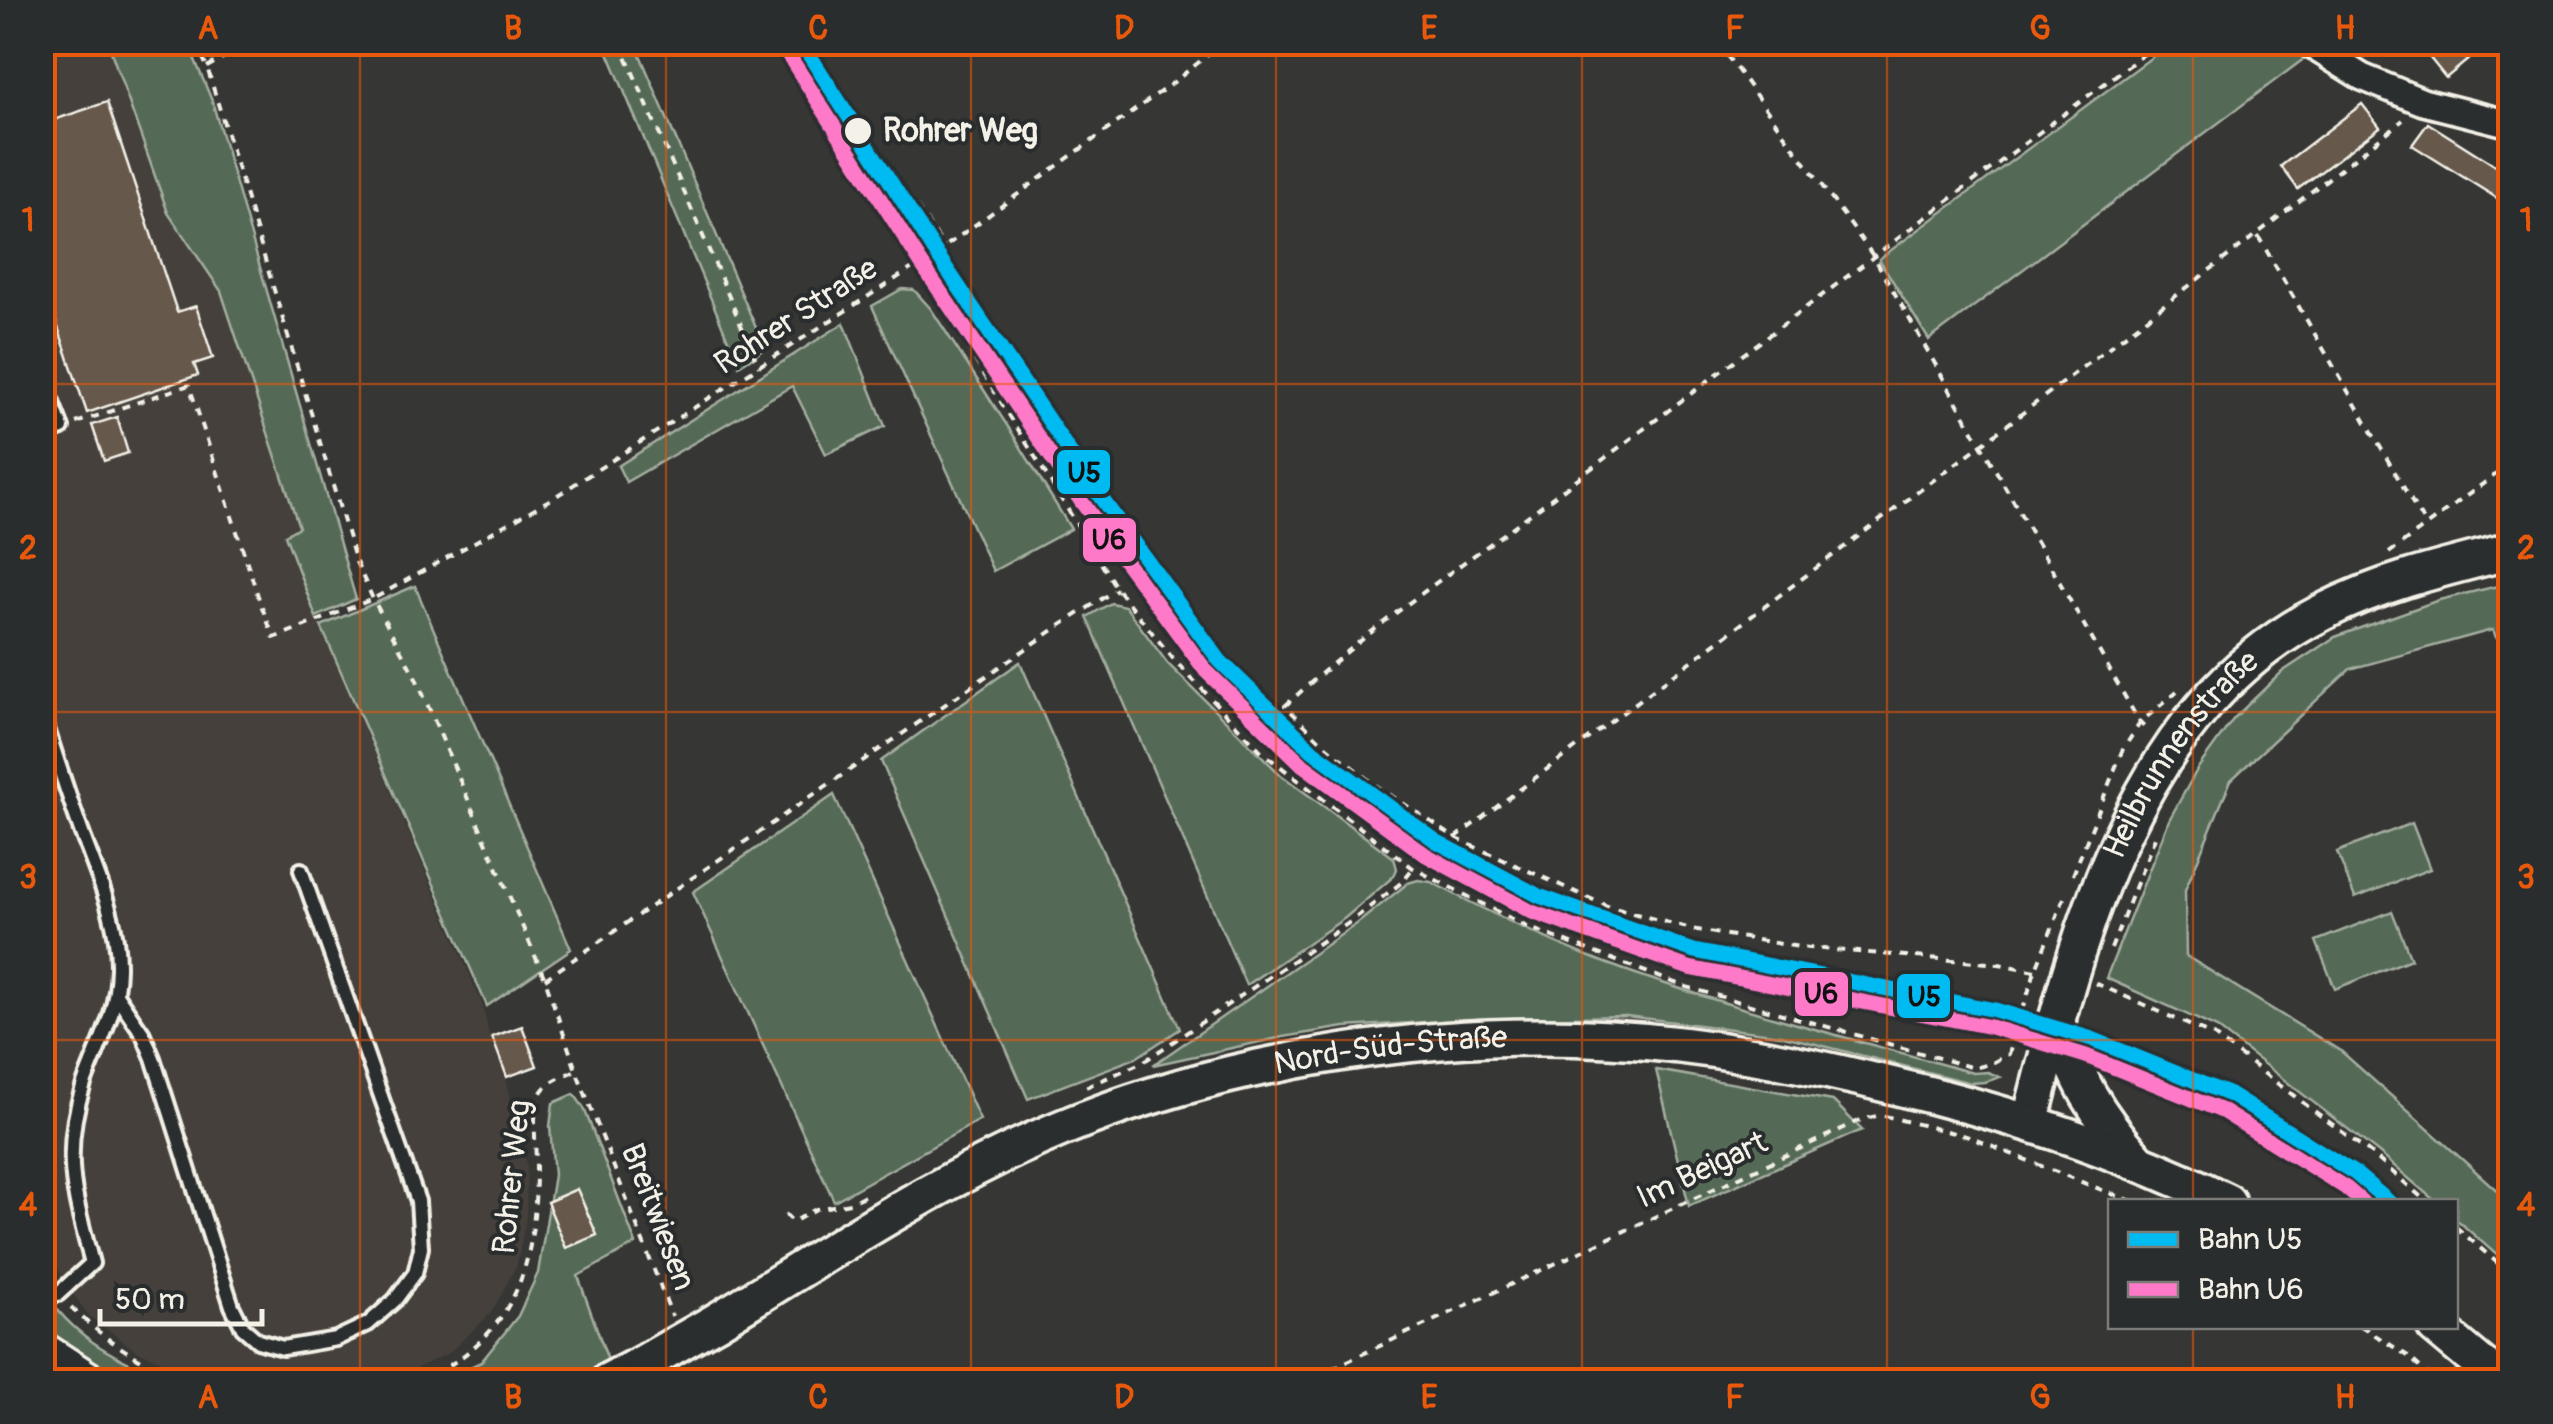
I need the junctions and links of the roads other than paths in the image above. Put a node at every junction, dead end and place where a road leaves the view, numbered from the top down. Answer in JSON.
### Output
{"nodes":[{"id":1,"x":2306,"y":42,"type":"edge"},
{"id":2,"x":2510,"y":124,"type":"edge"},
{"id":3,"x":42,"y":377,"type":"edge"},
{"id":4,"x":42,"y":434,"type":"edge"},
{"id":5,"x":2510,"y":551,"type":"edge"},
{"id":6,"x":42,"y":714,"type":"edge"},
{"id":7,"x":301,"y":870,"type":"dead end"},
{"id":8,"x":2049,"y":994,"type":"junction"},
{"id":9,"x":117,"y":996,"type":"junction"},
{"id":10,"x":1917,"y":1091,"type":"junction"},
{"id":11,"x":2030,"y":1122,"type":"junction"},
{"id":12,"x":2140,"y":1164,"type":"junction"},
{"id":13,"x":2220,"y":1199,"type":"edge"},
{"id":14,"x":58,"y":1294,"type":"road end"},
{"id":15,"x":2439,"y":1329,"type":"edge"},
{"id":16,"x":42,"y":1350,"type":"edge"},
{"id":17,"x":91,"y":1382,"type":"edge"},
{"id":18,"x":607,"y":1382,"type":"edge"},
{"id":19,"x":2502,"y":1382,"type":"edge"}],
"edges":[{"from":1,"to":2,"type":"street"},
{"from":3,"to":4,"type":"lane"},
{"from":5,"to":8,"type":"main road","name":"Heilbrunnenstraße"},
{"from":6,"to":9,"type":"lane"},
{"from":7,"to":9,"type":"lane"},
{"from":8,"to":11,"type":"main road","name":"Heilbrunnenstraße"},
{"from":8,"to":12,"type":"main road"},
{"from":9,"to":14,"type":"lane"},
{"from":10,"to":11,"type":"main road","name":"Nord-Süd-Straße"},
{"from":10,"to":12,"type":"main road"},
{"from":10,"to":18,"type":"main road","name":"Nord-Süd-Straße","bridge":true},
{"from":11,"to":12,"type":"main road","name":"Nord-Süd-Straße"},
{"from":12,"to":13,"type":"main road","name":"Nord-Süd-Straße"},
{"from":15,"to":19,"type":"main road"},
{"from":16,"to":17,"type":"main road"}]}
